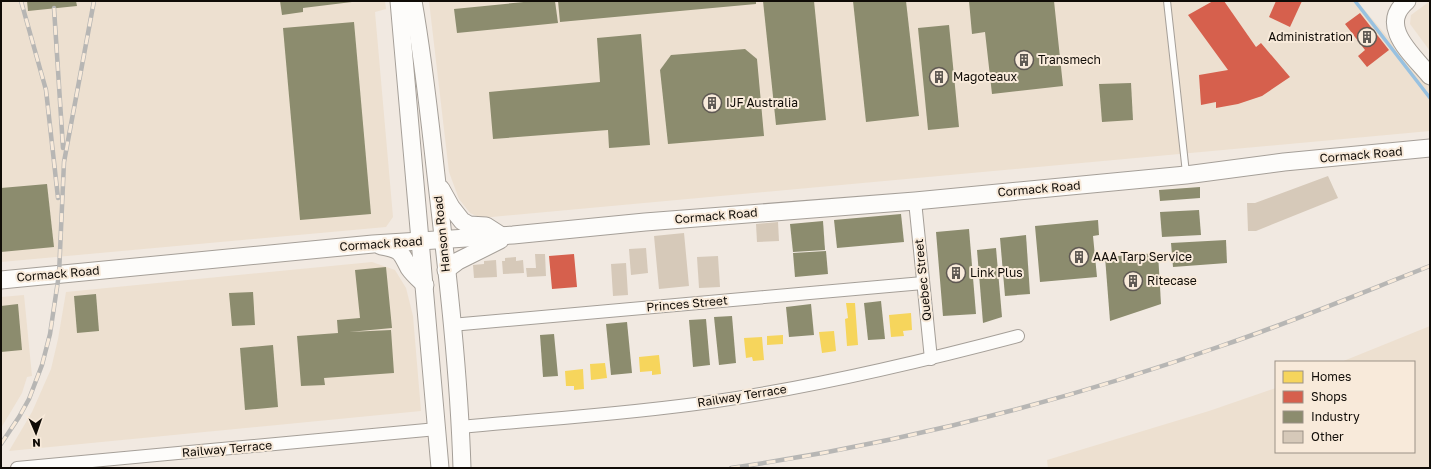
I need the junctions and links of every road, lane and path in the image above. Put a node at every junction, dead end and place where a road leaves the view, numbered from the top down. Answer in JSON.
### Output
{"nodes":[{"id":1,"x":399,"y":1,"type":"edge"},
{"id":2,"x":413,"y":1,"type":"edge"},
{"id":3,"x":1167,"y":1,"type":"edge"},
{"id":4,"x":1407,"y":1,"type":"edge"},
{"id":5,"x":1430,"y":76,"type":"edge"},
{"id":6,"x":1430,"y":148,"type":"edge"},
{"id":7,"x":1186,"y":175,"type":"junction"},
{"id":8,"x":437,"y":182,"type":"junction"},
{"id":9,"x":915,"y":201,"type":"junction"},
{"id":10,"x":417,"y":203,"type":"junction"},
{"id":11,"x":507,"y":236,"type":"junction"},
{"id":12,"x":443,"y":240,"type":"junction"},
{"id":13,"x":420,"y":241,"type":"junction"},
{"id":14,"x":373,"y":244,"type":"junction"},
{"id":15,"x":446,"y":270,"type":"junction"},
{"id":16,"x":1,"y":280,"type":"edge"},
{"id":17,"x":923,"y":283,"type":"junction"},
{"id":18,"x":425,"y":285,"type":"junction"},
{"id":19,"x":451,"y":325,"type":"junction"},
{"id":20,"x":1018,"y":336,"type":"dead end"},
{"id":21,"x":931,"y":359,"type":"junction"},
{"id":22,"x":461,"y":427,"type":"junction"},
{"id":23,"x":437,"y":429,"type":"junction"},
{"id":24,"x":17,"y":468,"type":"edge"},
{"id":25,"x":440,"y":468,"type":"edge"},
{"id":26,"x":462,"y":468,"type":"edge"}],
"edges":[{"from":1,"to":10,"type":"street","name":"Hanson Road"},
{"from":2,"to":8,"type":"street","name":"Hanson Road"},
{"from":3,"to":7,"type":"lane"},
{"from":4,"to":5,"type":"street"},
{"from":6,"to":7,"type":"street","name":"Cormack Road"},
{"from":7,"to":9,"type":"street","name":"Cormack Road"},
{"from":8,"to":11,"type":"street"},
{"from":8,"to":12,"type":"street","name":"Hanson Road"},
{"from":9,"to":11,"type":"street","name":"Cormack Road"},
{"from":9,"to":17,"type":"street","name":"Quebec Street"},
{"from":10,"to":13,"type":"street","name":"Hanson Road"},
{"from":10,"to":14,"type":"street"},
{"from":11,"to":12,"type":"street","name":"Cormack Road"},
{"from":11,"to":15,"type":"street"},
{"from":12,"to":13,"type":"street","name":"Cormack Road"},
{"from":12,"to":15,"type":"street","name":"Hanson Road"},
{"from":13,"to":14,"type":"street","name":"Cormack Road"},
{"from":13,"to":18,"type":"street","name":"Hanson Road"},
{"from":14,"to":16,"type":"street","name":"Cormack Road"},
{"from":14,"to":18,"type":"street"},
{"from":15,"to":19,"type":"street","name":"Hanson Road"},
{"from":17,"to":19,"type":"street","name":"Princes Street"},
{"from":17,"to":21,"type":"street","name":"Quebec Street"},
{"from":18,"to":23,"type":"street","name":"Hanson Road"},
{"from":19,"to":22,"type":"street","name":"Hanson Road"},
{"from":20,"to":21,"type":"street","name":"Railway Terrace"},
{"from":21,"to":22,"type":"street","name":"Railway Terrace"},
{"from":22,"to":26,"type":"street","name":"Hanson Road"},
{"from":23,"to":24,"type":"street","name":"Railway Terrace"},
{"from":23,"to":25,"type":"street","name":"Hanson Road"}]}
